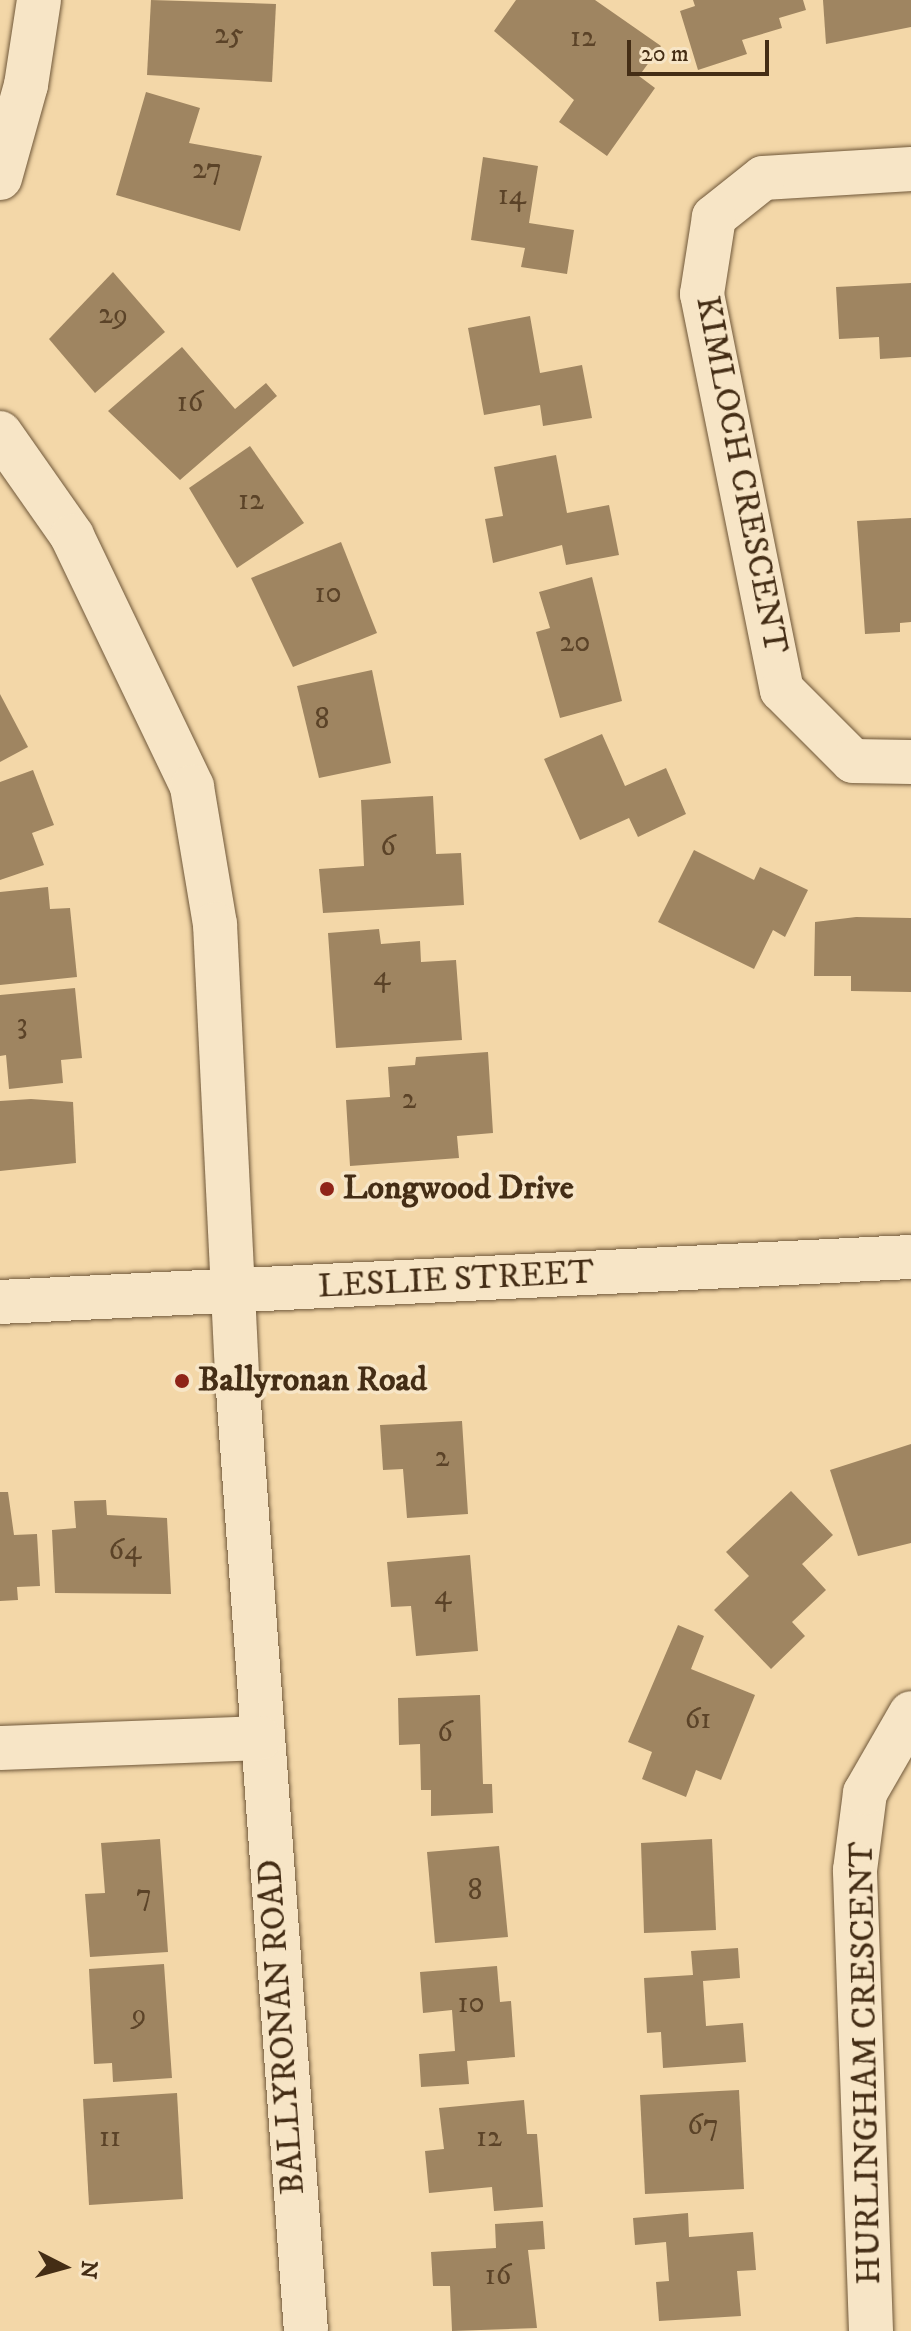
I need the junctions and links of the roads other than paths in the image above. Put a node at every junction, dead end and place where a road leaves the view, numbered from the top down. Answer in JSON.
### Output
{"nodes":[{"id":1,"x":39,"y":0,"type":"edge"},
{"id":2,"x":911,"y":169,"type":"edge"},
{"id":3,"x":0,"y":178,"type":"edge"},
{"id":4,"x":0,"y":433,"type":"edge"},
{"id":5,"x":911,"y":762,"type":"edge"},
{"id":6,"x":911,"y":1257,"type":"edge"},
{"id":7,"x":232,"y":1291,"type":"junction"},
{"id":8,"x":0,"y":1302,"type":"edge"},
{"id":9,"x":911,"y":1713,"type":"edge"},
{"id":10,"x":260,"y":1738,"type":"junction"},
{"id":11,"x":0,"y":1748,"type":"edge"},
{"id":12,"x":306,"y":2331,"type":"edge"},
{"id":13,"x":871,"y":2331,"type":"edge"}],
"edges":[{"from":1,"to":3,"type":"street"},
{"from":2,"to":5,"type":"street","name":"KIMLOCH CRESCENT"},
{"from":4,"to":7,"type":"street"},
{"from":6,"to":7,"type":"street","name":"LESLIE STREET"},
{"from":7,"to":8,"type":"street","name":"LESLIE STREET"},
{"from":7,"to":10,"type":"street","name":"BALLYRONAN ROAD"},
{"from":9,"to":13,"type":"street","name":"HURLINGHAM CRESCENT"},
{"from":10,"to":11,"type":"street"},
{"from":10,"to":12,"type":"street","name":"BALLYRONAN ROAD"}]}
